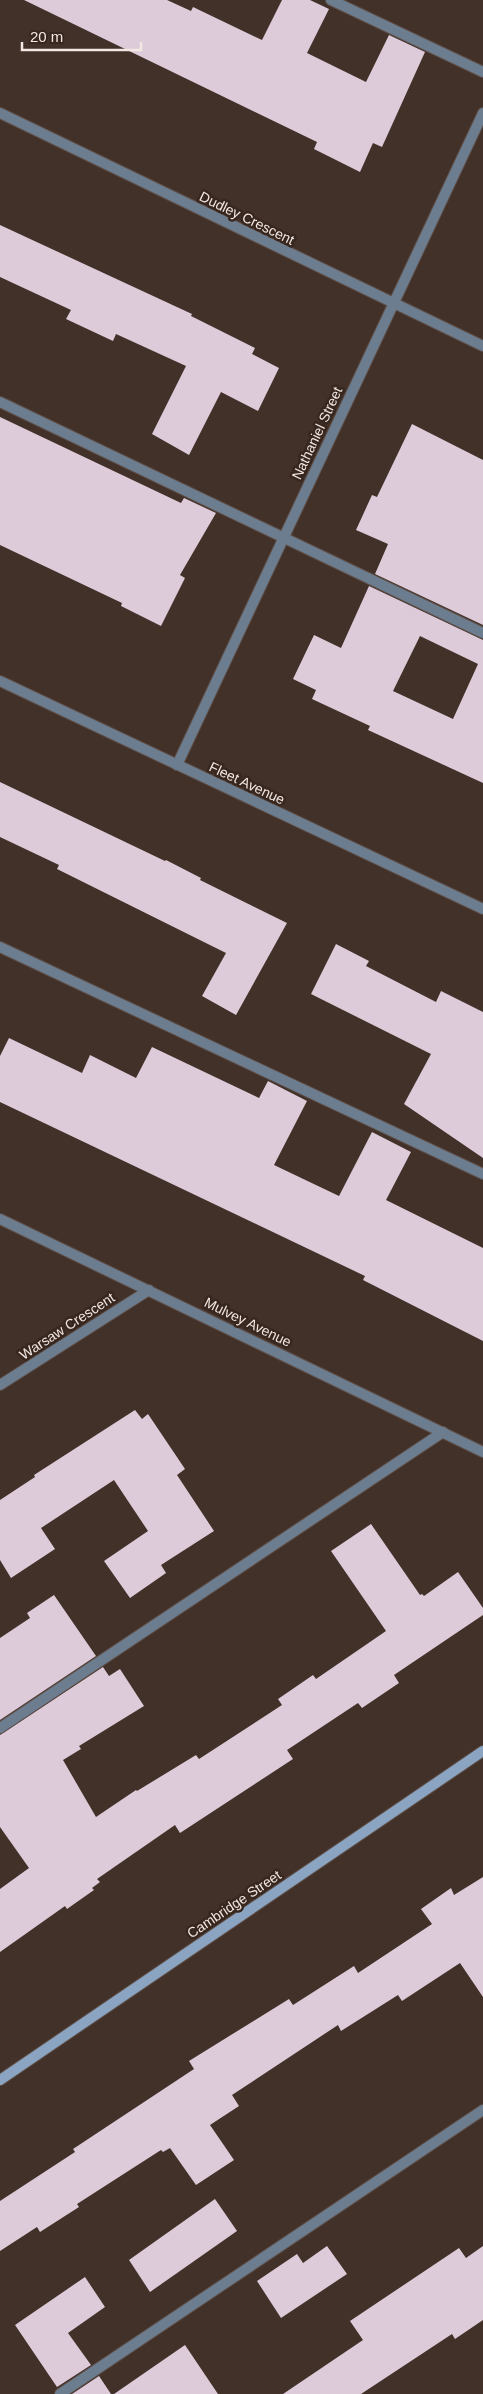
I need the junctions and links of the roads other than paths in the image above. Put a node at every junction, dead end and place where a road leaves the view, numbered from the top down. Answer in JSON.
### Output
{"nodes":[{"id":1,"x":331,"y":0,"type":"edge"},
{"id":2,"x":483,"y":72,"type":"edge"},
{"id":3,"x":0,"y":113,"type":"edge"},
{"id":4,"x":483,"y":113,"type":"edge"},
{"id":5,"x":394,"y":302,"type":"junction"},
{"id":6,"x":483,"y":346,"type":"edge"},
{"id":7,"x":0,"y":402,"type":"edge"},
{"id":8,"x":284,"y":537,"type":"junction"},
{"id":9,"x":483,"y":634,"type":"edge"},
{"id":10,"x":0,"y":681,"type":"edge"},
{"id":11,"x":177,"y":765,"type":"junction"},
{"id":12,"x":483,"y":909,"type":"edge"},
{"id":13,"x":0,"y":947,"type":"edge"},
{"id":14,"x":483,"y":1174,"type":"edge"},
{"id":15,"x":0,"y":1219,"type":"edge"},
{"id":16,"x":149,"y":1290,"type":"junction"},
{"id":17,"x":0,"y":1385,"type":"edge"},
{"id":18,"x":443,"y":1432,"type":"junction"},
{"id":19,"x":483,"y":1452,"type":"edge"},
{"id":20,"x":0,"y":1728,"type":"edge"},
{"id":21,"x":483,"y":1751,"type":"edge"},
{"id":22,"x":0,"y":2080,"type":"edge"},
{"id":23,"x":483,"y":2110,"type":"edge"},
{"id":24,"x":60,"y":2394,"type":"edge"}],
"edges":[{"from":1,"to":2,"type":"street"},
{"from":3,"to":5,"type":"street","name":"Dudley Crescent"},
{"from":4,"to":5,"type":"street","name":"Nathaniel Street"},
{"from":5,"to":6,"type":"street","name":"Dudley Crescent"},
{"from":5,"to":8,"type":"street","name":"Nathaniel Street"},
{"from":7,"to":8,"type":"street"},
{"from":8,"to":9,"type":"street"},
{"from":8,"to":11,"type":"street","name":"Nathaniel Street"},
{"from":10,"to":11,"type":"street","name":"Fleet Avenue"},
{"from":11,"to":12,"type":"street","name":"Fleet Avenue"},
{"from":13,"to":14,"type":"street"},
{"from":15,"to":16,"type":"street","name":"Mulvey Avenue"},
{"from":16,"to":17,"type":"street","name":"Warsaw Crescent"},
{"from":16,"to":18,"type":"street","name":"Mulvey Avenue"},
{"from":18,"to":19,"type":"street","name":"Mulvey Avenue"},
{"from":18,"to":20,"type":"street"},
{"from":21,"to":22,"type":"street","name":"Cambridge Street"},
{"from":23,"to":24,"type":"street"}]}
